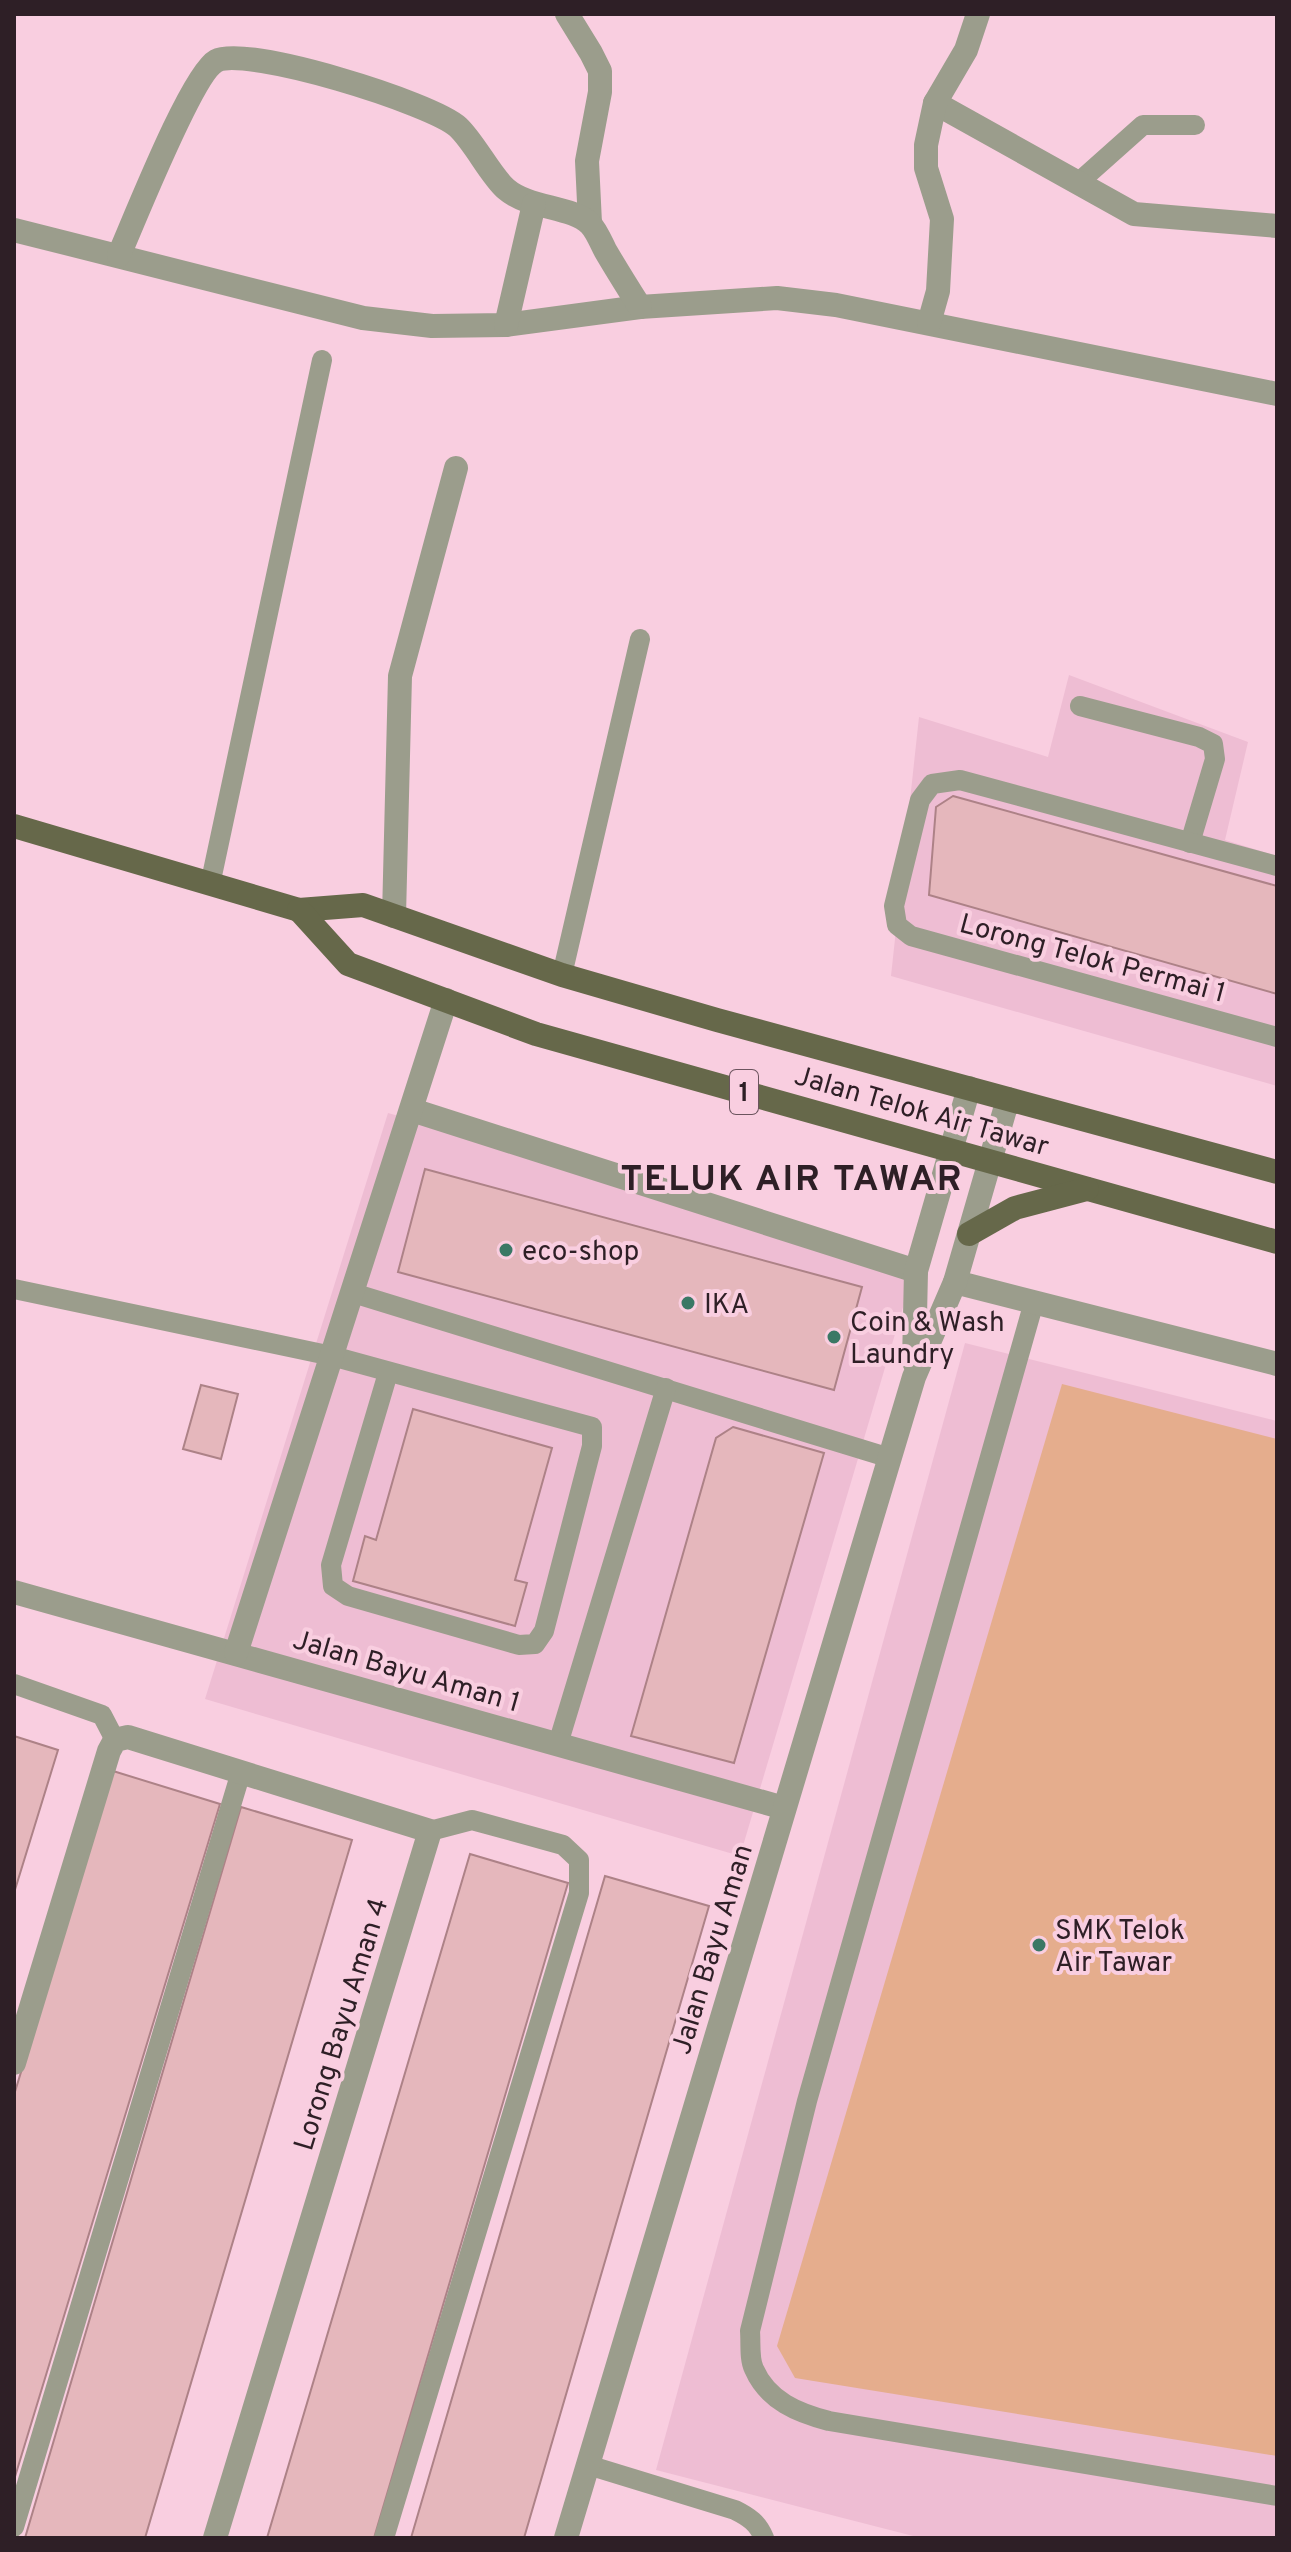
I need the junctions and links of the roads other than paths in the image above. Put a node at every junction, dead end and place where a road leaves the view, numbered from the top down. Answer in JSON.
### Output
{"nodes":[{"id":1,"x":567,"y":14,"type":"edge"},
{"id":2,"x":978,"y":14,"type":"edge"},
{"id":3,"x":935,"y":103,"type":"junction"},
{"id":4,"x":1195,"y":125,"type":"dead end"},
{"id":5,"x":1079,"y":182,"type":"junction"},
{"id":6,"x":534,"y":204,"type":"junction"},
{"id":7,"x":590,"y":223,"type":"junction"},
{"id":8,"x":1277,"y":226,"type":"edge"},
{"id":9,"x":14,"y":230,"type":"edge"},
{"id":10,"x":119,"y":255,"type":"junction"},
{"id":11,"x":640,"y":307,"type":"junction"},
{"id":12,"x":929,"y":323,"type":"junction"},
{"id":13,"x":506,"y":325,"type":"junction"},
{"id":14,"x":322,"y":360,"type":"dead end"},
{"id":15,"x":1277,"y":394,"type":"edge"},
{"id":16,"x":456,"y":468,"type":"dead end"},
{"id":17,"x":640,"y":639,"type":"dead end"},
{"id":18,"x":1080,"y":706,"type":"dead end"},
{"id":19,"x":14,"y":826,"type":"edge"},
{"id":20,"x":1190,"y":843,"type":"junction"},
{"id":21,"x":1277,"y":866,"type":"edge"},
{"id":22,"x":210,"y":885,"type":"junction"},
{"id":23,"x":299,"y":910,"type":"junction"},
{"id":24,"x":394,"y":916,"type":"junction"},
{"id":25,"x":562,"y":975,"type":"junction"},
{"id":26,"x":446,"y":1000,"type":"junction"},
{"id":27,"x":1277,"y":1037,"type":"edge"},
{"id":28,"x":969,"y":1088,"type":"junction"},
{"id":29,"x":1008,"y":1099,"type":"junction"},
{"id":30,"x":412,"y":1110,"type":"junction"},
{"id":31,"x":952,"y":1150,"type":"junction"},
{"id":32,"x":990,"y":1161,"type":"junction"},
{"id":33,"x":1277,"y":1172,"type":"edge"},
{"id":34,"x":1089,"y":1189,"type":"junction"},
{"id":35,"x":969,"y":1234,"type":"junction"},
{"id":36,"x":1277,"y":1242,"type":"edge"},
{"id":37,"x":916,"y":1271,"type":"junction"},
{"id":38,"x":955,"y":1282,"type":"junction"},
{"id":39,"x":14,"y":1289,"type":"edge"},
{"id":40,"x":353,"y":1293,"type":"junction"},
{"id":41,"x":1034,"y":1302,"type":"junction"},
{"id":42,"x":332,"y":1356,"type":"junction"},
{"id":43,"x":1277,"y":1364,"type":"edge"},
{"id":44,"x":388,"y":1373,"type":"junction"},
{"id":45,"x":914,"y":1377,"type":"junction"},
{"id":46,"x":666,"y":1388,"type":"junction"},
{"id":47,"x":890,"y":1458,"type":"junction"},
{"id":48,"x":14,"y":1592,"type":"edge"},
{"id":49,"x":236,"y":1653,"type":"junction"},
{"id":50,"x":14,"y":1684,"type":"edge"},
{"id":51,"x":122,"y":1738,"type":"junction"},
{"id":52,"x":558,"y":1744,"type":"junction"},
{"id":53,"x":241,"y":1772,"type":"junction"},
{"id":54,"x":784,"y":1808,"type":"junction"},
{"id":55,"x":430,"y":1831,"type":"junction"},
{"id":56,"x":14,"y":2063,"type":"edge"},
{"id":57,"x":588,"y":2465,"type":"junction"},
{"id":58,"x":1277,"y":2496,"type":"edge"},
{"id":59,"x":14,"y":2527,"type":"edge"},
{"id":60,"x":215,"y":2538,"type":"edge"},
{"id":61,"x":384,"y":2538,"type":"edge"},
{"id":62,"x":566,"y":2538,"type":"edge"},
{"id":63,"x":764,"y":2538,"type":"edge"}],
"edges":[{"from":1,"to":7,"type":"street"},
{"from":2,"to":3,"type":"street"},
{"from":3,"to":5,"type":"street"},
{"from":3,"to":12,"type":"street"},
{"from":4,"to":5,"type":"lane"},
{"from":5,"to":8,"type":"street"},
{"from":6,"to":7,"type":"street"},
{"from":6,"to":10,"type":"street"},
{"from":6,"to":13,"type":"street"},
{"from":7,"to":11,"type":"street"},
{"from":9,"to":10,"type":"street"},
{"from":10,"to":13,"type":"street"},
{"from":11,"to":12,"type":"street"},
{"from":11,"to":13,"type":"street"},
{"from":12,"to":15,"type":"street"},
{"from":14,"to":22,"type":"lane"},
{"from":16,"to":24,"type":"street"},
{"from":17,"to":25,"type":"lane"},
{"from":18,"to":20,"type":"lane"},
{"from":19,"to":22,"type":"main road","name":"Jalan Telok Air Tawar","number":"1"},
{"from":20,"to":21,"type":"lane"},
{"from":20,"to":27,"type":"lane","name":"Lorong Telok Permai 1"},
{"from":22,"to":23,"type":"main road","name":"Jalan Telok Air Tawar","number":"1"},
{"from":23,"to":24,"type":"main road","name":"Jalan Telok Air Tawar","number":"1"},
{"from":23,"to":26,"type":"main road","name":"Jalan Telok Air Tawar","number":"1"},
{"from":24,"to":25,"type":"main road","name":"Jalan Telok Air Tawar","number":"1"},
{"from":25,"to":28,"type":"main road","name":"Jalan Telok Air Tawar","number":"1"},
{"from":26,"to":30,"type":"street"},
{"from":26,"to":31,"type":"main road","name":"Jalan Telok Air Tawar","number":"1"},
{"from":28,"to":29,"type":"main road","name":"Jalan Telok Air Tawar","number":"1"},
{"from":28,"to":31,"type":"street","name":"Jalan Bayu Aman"},
{"from":29,"to":32,"type":"street","name":"Jalan Bayu Aman"},
{"from":29,"to":33,"type":"main road","name":"Jalan Telok Air Tawar","number":"1"},
{"from":30,"to":37,"type":"street"},
{"from":30,"to":40,"type":"street"},
{"from":31,"to":32,"type":"main road","name":"Jalan Telok Air Tawar","number":"1"},
{"from":31,"to":37,"type":"street","name":"Jalan Bayu Aman"},
{"from":32,"to":34,"type":"main road","name":"Jalan Telok Air Tawar","number":"1"},
{"from":32,"to":35,"type":"street","name":"Jalan Bayu Aman"},
{"from":34,"to":35,"type":"main road"},
{"from":34,"to":36,"type":"main road","name":"Jalan Telok Air Tawar","number":"1"},
{"from":35,"to":38,"type":"street","name":"Jalan Bayu Aman"},
{"from":37,"to":45,"type":"street","name":"Jalan Bayu Aman"},
{"from":38,"to":41,"type":"street"},
{"from":38,"to":45,"type":"street","name":"Jalan Bayu Aman"},
{"from":39,"to":42,"type":"lane"},
{"from":40,"to":42,"type":"street"},
{"from":40,"to":46,"type":"lane"},
{"from":41,"to":43,"type":"street"},
{"from":41,"to":58,"type":"lane"},
{"from":42,"to":44,"type":"lane"},
{"from":42,"to":49,"type":"street"},
{"from":44,"to":44,"type":"lane"},
{"from":45,"to":47,"type":"street","name":"Jalan Bayu Aman"},
{"from":46,"to":47,"type":"lane"},
{"from":46,"to":52,"type":"lane"},
{"from":47,"to":54,"type":"street","name":"Jalan Bayu Aman"},
{"from":48,"to":49,"type":"street","name":"Jalan Bayu Aman 1"},
{"from":49,"to":52,"type":"street","name":"Jalan Bayu Aman 1"},
{"from":50,"to":51,"type":"lane"},
{"from":51,"to":53,"type":"street"},
{"from":51,"to":56,"type":"street"},
{"from":52,"to":54,"type":"street","name":"Jalan Bayu Aman 1"},
{"from":53,"to":55,"type":"street"},
{"from":53,"to":59,"type":"lane"},
{"from":54,"to":57,"type":"street","name":"Jalan Bayu Aman"},
{"from":55,"to":60,"type":"street","name":"Lorong Bayu Aman 4"},
{"from":55,"to":61,"type":"lane"},
{"from":57,"to":62,"type":"street","name":"Jalan Bayu Aman"},
{"from":57,"to":63,"type":"lane"}]}
